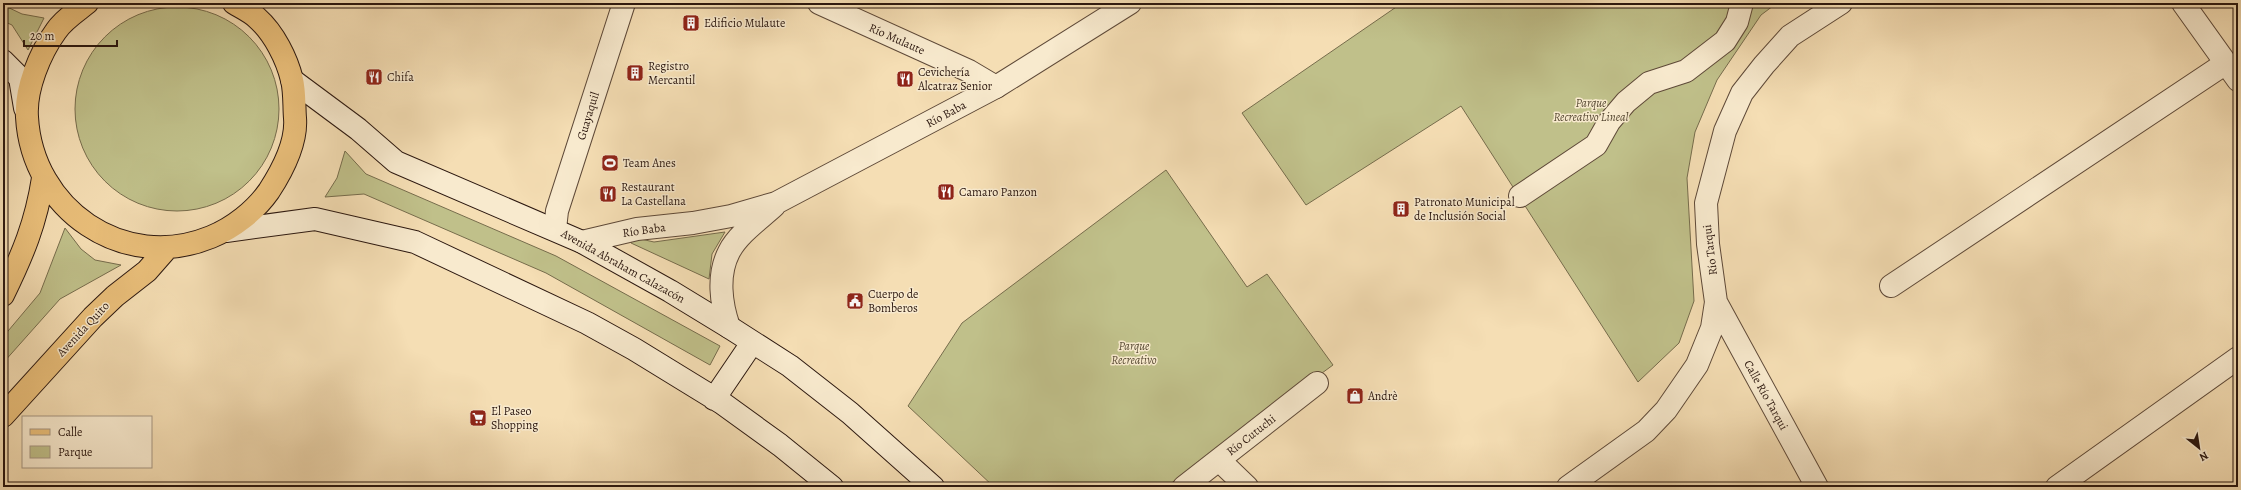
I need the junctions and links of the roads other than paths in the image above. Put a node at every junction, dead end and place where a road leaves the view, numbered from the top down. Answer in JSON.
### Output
{"nodes":[{"id":1,"x":87,"y":3,"type":"edge"},
{"id":2,"x":234,"y":3,"type":"edge"},
{"id":3,"x":624,"y":3,"type":"edge"},
{"id":4,"x":819,"y":3,"type":"edge"},
{"id":5,"x":1130,"y":3,"type":"edge"},
{"id":6,"x":1742,"y":3,"type":"edge"},
{"id":7,"x":1841,"y":3,"type":"edge"},
{"id":8,"x":2183,"y":3,"type":"edge"},
{"id":9,"x":260,"y":10,"type":"edge"},
{"id":10,"x":3,"y":61,"type":"edge"},
{"id":11,"x":2232,"y":72,"type":"edge"},
{"id":12,"x":292,"y":80,"type":"junction"},
{"id":13,"x":996,"y":87,"type":"junction"},
{"id":14,"x":26,"y":116,"type":"junction"},
{"id":15,"x":43,"y":178,"type":"junction"},
{"id":16,"x":1520,"y":196,"type":"dead end"},
{"id":17,"x":776,"y":203,"type":"junction"},
{"id":18,"x":555,"y":229,"type":"junction"},
{"id":19,"x":226,"y":231,"type":"junction"},
{"id":20,"x":582,"y":242,"type":"junction"},
{"id":21,"x":168,"y":247,"type":"junction"},
{"id":22,"x":1891,"y":286,"type":"dead end"},
{"id":23,"x":3,"y":295,"type":"edge"},
{"id":24,"x":1716,"y":302,"type":"junction"},
{"id":25,"x":729,"y":327,"type":"junction"},
{"id":26,"x":752,"y":342,"type":"junction"},
{"id":27,"x":2238,"y":358,"type":"edge"},
{"id":28,"x":1317,"y":383,"type":"dead end"},
{"id":29,"x":714,"y":399,"type":"junction"},
{"id":30,"x":3,"y":416,"type":"edge"},
{"id":31,"x":1219,"y":460,"type":"junction"},
{"id":32,"x":832,"y":487,"type":"edge"},
{"id":33,"x":933,"y":487,"type":"edge"},
{"id":34,"x":1184,"y":487,"type":"edge"},
{"id":35,"x":1247,"y":487,"type":"edge"},
{"id":36,"x":1568,"y":487,"type":"edge"},
{"id":37,"x":1816,"y":487,"type":"edge"},
{"id":38,"x":2057,"y":487,"type":"edge"}],
"edges":[{"from":1,"to":14,"type":"main road"},
{"from":2,"to":9,"type":"main road"},
{"from":3,"to":18,"type":"street","name":"Guayaquil"},
{"from":4,"to":13,"type":"street","name":"Río Mulaute"},
{"from":5,"to":13,"type":"street","name":"Río Baba"},
{"from":6,"to":16,"type":"street"},
{"from":7,"to":24,"type":"street","name":"Río Tarqui"},
{"from":8,"to":11,"type":"street"},
{"from":9,"to":12,"type":"main road"},
{"from":10,"to":14,"type":"street"},
{"from":11,"to":22,"type":"street"},
{"from":12,"to":18,"type":"street","name":"Avenida Abraham Calazacón"},
{"from":12,"to":19,"type":"main road"},
{"from":13,"to":17,"type":"street","name":"Río Baba"},
{"from":14,"to":15,"type":"main road"},
{"from":15,"to":21,"type":"main road"},
{"from":15,"to":23,"type":"main road"},
{"from":17,"to":20,"type":"street","name":"Río Baba"},
{"from":17,"to":25,"type":"street","name":"Río Baba"},
{"from":18,"to":20,"type":"street","name":"Avenida Abraham Calazacón"},
{"from":19,"to":21,"type":"main road"},
{"from":19,"to":29,"type":"street"},
{"from":20,"to":25,"type":"street","name":"Avenida Abraham Calazacón"},
{"from":21,"to":30,"type":"main road","name":"Avenida Quito"},
{"from":24,"to":36,"type":"street","name":"Río Tarqui"},
{"from":24,"to":37,"type":"street","name":"Calle Río Tarqui"},
{"from":25,"to":26,"type":"street","name":"Avenida Abraham Calazacón"},
{"from":26,"to":29,"type":"street"},
{"from":26,"to":33,"type":"street","name":"Avenida Abraham Calazacón"},
{"from":27,"to":38,"type":"street"},
{"from":28,"to":31,"type":"street","name":"Río Cutuchi"},
{"from":29,"to":32,"type":"street"},
{"from":31,"to":34,"type":"street","name":"Río Cutuchi"},
{"from":31,"to":35,"type":"street"}]}
